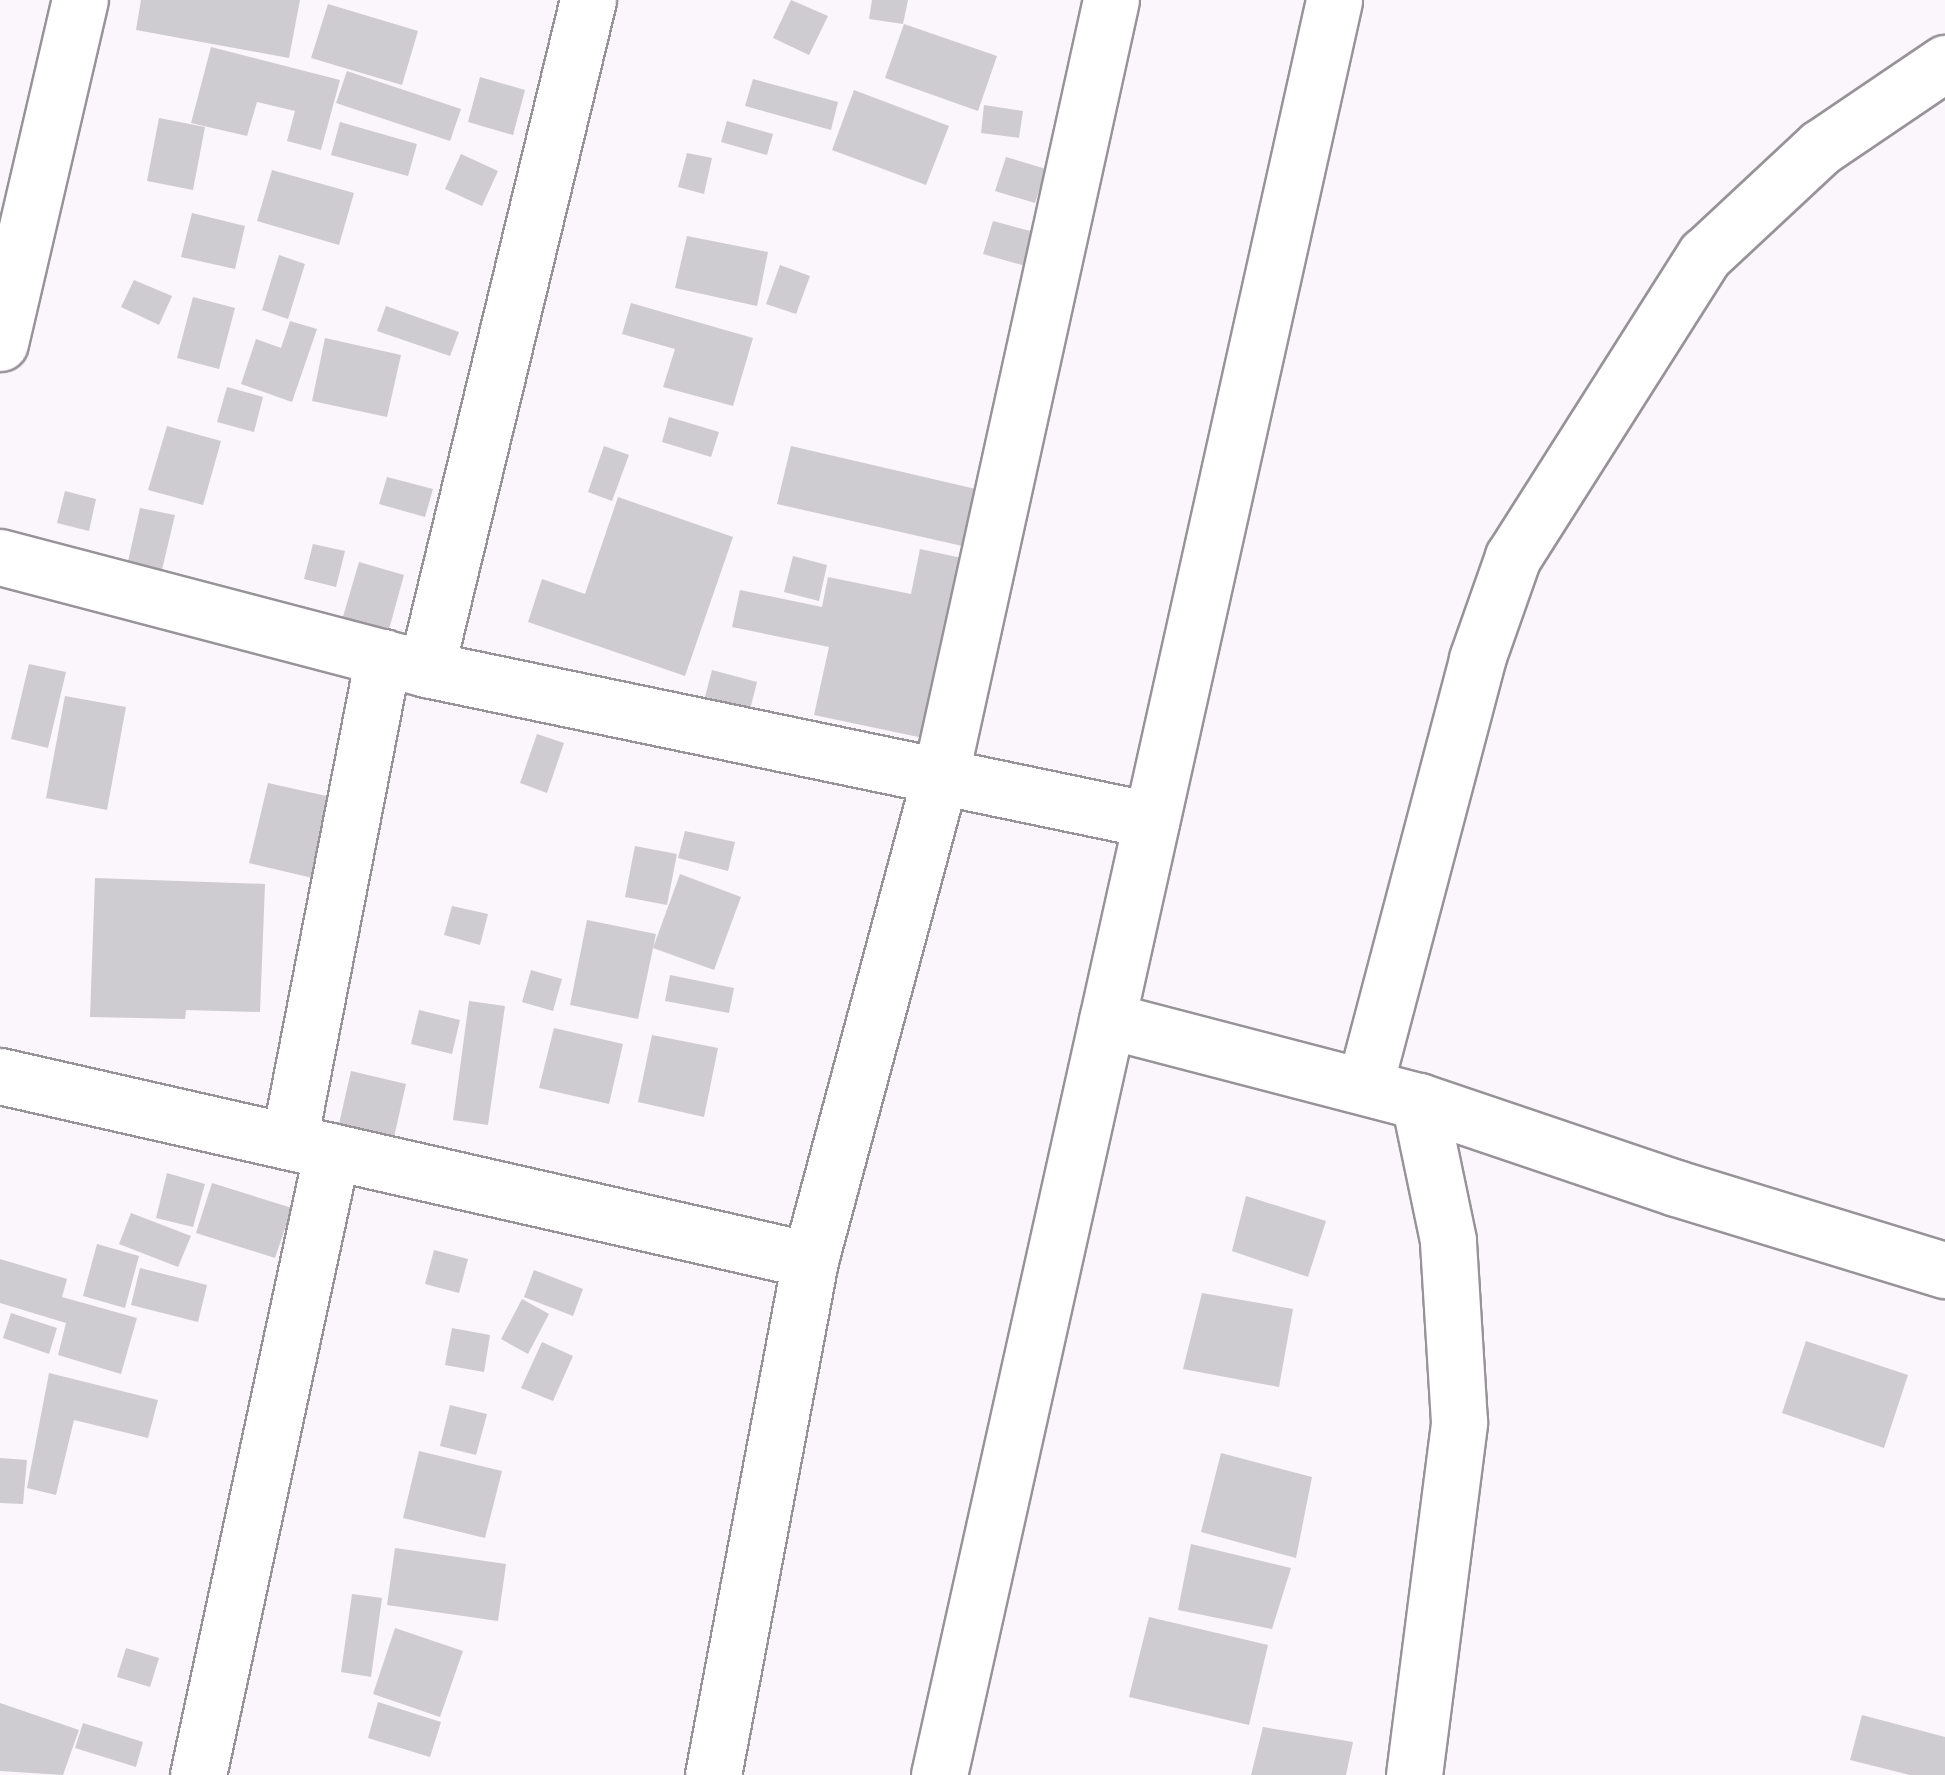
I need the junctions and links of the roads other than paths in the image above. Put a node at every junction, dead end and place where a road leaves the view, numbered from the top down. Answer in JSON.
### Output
{"nodes":[{"id":1,"x":80,"y":0,"type":"edge"},
{"id":2,"x":588,"y":0,"type":"edge"},
{"id":3,"x":1110,"y":0,"type":"edge"},
{"id":4,"x":1334,"y":0,"type":"edge"},
{"id":5,"x":1945,"y":63,"type":"edge"},
{"id":6,"x":0,"y":343,"type":"edge"},
{"id":7,"x":0,"y":557,"type":"edge"},
{"id":8,"x":405,"y":663,"type":"junction"},
{"id":9,"x":941,"y":773,"type":"junction"},
{"id":10,"x":1152,"y":820,"type":"junction"},
{"id":11,"x":1108,"y":1020,"type":"junction"},
{"id":12,"x":0,"y":1076,"type":"edge"},
{"id":13,"x":1365,"y":1084,"type":"junction"},
{"id":14,"x":1419,"y":1100,"type":"junction"},
{"id":15,"x":311,"y":1146,"type":"junction"},
{"id":16,"x":810,"y":1260,"type":"junction"},
{"id":17,"x":1945,"y":1270,"type":"edge"},
{"id":18,"x":198,"y":1775,"type":"edge"},
{"id":19,"x":713,"y":1775,"type":"edge"},
{"id":20,"x":940,"y":1775,"type":"edge"},
{"id":21,"x":1414,"y":1775,"type":"edge"}],
"edges":[{"from":1,"to":6,"type":"street"},
{"from":2,"to":8,"type":"street"},
{"from":3,"to":9,"type":"street"},
{"from":4,"to":10,"type":"street"},
{"from":5,"to":13,"type":"street"},
{"from":7,"to":8,"type":"street"},
{"from":8,"to":9,"type":"street"},
{"from":8,"to":15,"type":"street"},
{"from":9,"to":10,"type":"street"},
{"from":9,"to":16,"type":"street"},
{"from":10,"to":11,"type":"street"},
{"from":11,"to":13,"type":"street"},
{"from":11,"to":20,"type":"street"},
{"from":12,"to":15,"type":"street"},
{"from":13,"to":14,"type":"street"},
{"from":14,"to":17,"type":"street"},
{"from":14,"to":21,"type":"street"},
{"from":15,"to":16,"type":"street"},
{"from":15,"to":18,"type":"street"},
{"from":16,"to":19,"type":"street"}]}
